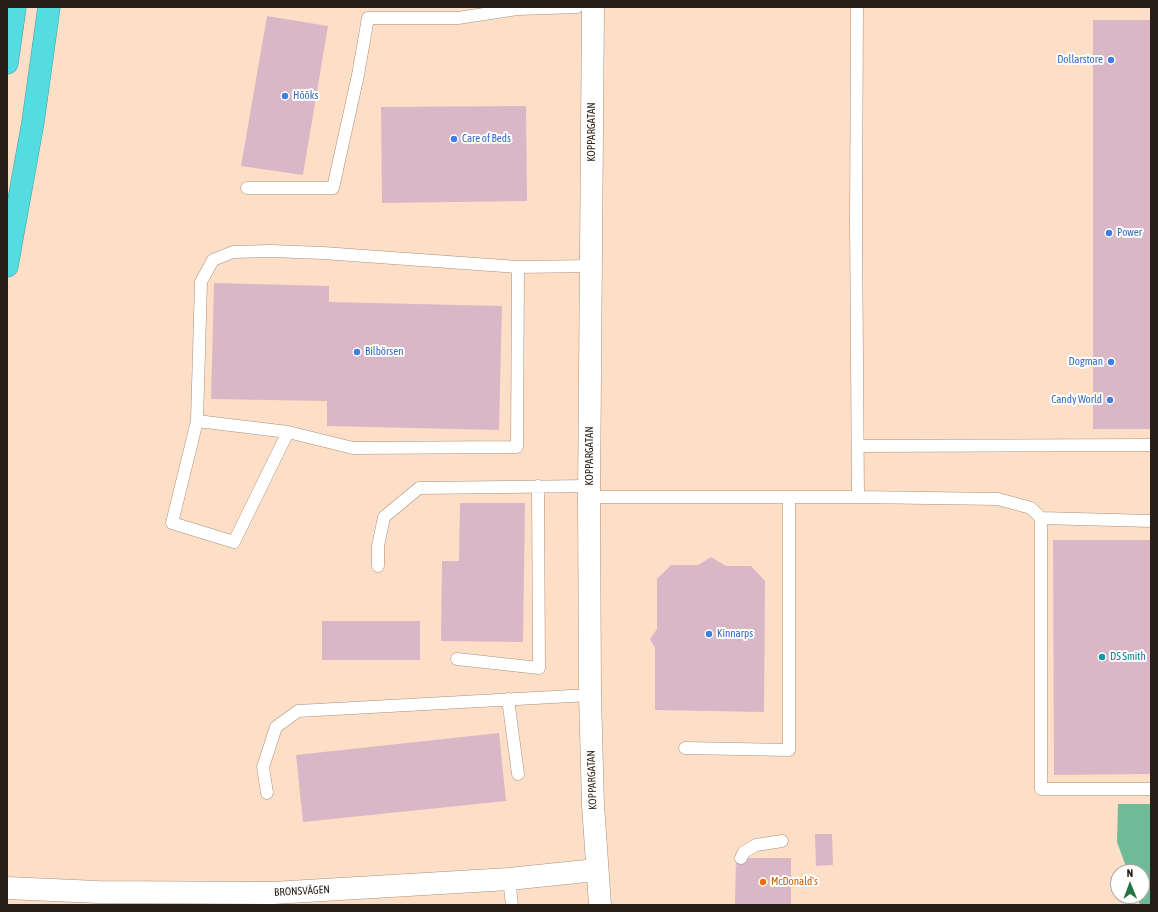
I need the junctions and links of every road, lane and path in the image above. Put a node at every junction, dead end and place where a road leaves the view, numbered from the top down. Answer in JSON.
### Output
{"nodes":[{"id":1,"x":15,"y":7,"type":"edge"},
{"id":2,"x":50,"y":7,"type":"edge"},
{"id":3,"x":577,"y":7,"type":"edge"},
{"id":4,"x":593,"y":7,"type":"edge"},
{"id":5,"x":858,"y":7,"type":"edge"},
{"id":6,"x":7,"y":63,"type":"edge"},
{"id":7,"x":247,"y":188,"type":"dead end"},
{"id":8,"x":7,"y":266,"type":"edge"},
{"id":9,"x":591,"y":266,"type":"junction"},
{"id":10,"x":518,"y":267,"type":"junction"},
{"id":11,"x":197,"y":422,"type":"junction"},
{"id":12,"x":288,"y":432,"type":"junction"},
{"id":13,"x":1151,"y":445,"type":"edge"},
{"id":14,"x":858,"y":446,"type":"junction"},
{"id":15,"x":538,"y":486,"type":"junction"},
{"id":16,"x":589,"y":491,"type":"junction"},
{"id":17,"x":789,"y":497,"type":"junction"},
{"id":18,"x":858,"y":497,"type":"junction"},
{"id":19,"x":1041,"y":518,"type":"junction"},
{"id":20,"x":1151,"y":521,"type":"edge"},
{"id":21,"x":378,"y":566,"type":"dead end"},
{"id":22,"x":457,"y":659,"type":"dead end"},
{"id":23,"x":590,"y":695,"type":"junction"},
{"id":24,"x":508,"y":699,"type":"junction"},
{"id":25,"x":685,"y":748,"type":"dead end"},
{"id":26,"x":518,"y":774,"type":"dead end"},
{"id":27,"x":1151,"y":789,"type":"edge"},
{"id":28,"x":267,"y":793,"type":"dead end"},
{"id":29,"x":782,"y":841,"type":"dead end"},
{"id":30,"x":741,"y":858,"type":"dead end"},
{"id":31,"x":596,"y":870,"type":"junction"},
{"id":32,"x":509,"y":879,"type":"junction"},
{"id":33,"x":7,"y":888,"type":"edge"},
{"id":34,"x":274,"y":899,"type":"edge"},
{"id":35,"x":512,"y":905,"type":"edge"},
{"id":36,"x":600,"y":905,"type":"edge"}],
"edges":[{"from":1,"to":6,"type":"highway"},
{"from":2,"to":8,"type":"highway"},
{"from":3,"to":7,"type":"lane"},
{"from":4,"to":9,"type":"street","name":"KOPPARGATAN"},
{"from":5,"to":14,"type":"lane"},
{"from":9,"to":10,"type":"lane"},
{"from":9,"to":16,"type":"street","name":"KOPPARGATAN"},
{"from":10,"to":11,"type":"lane"},
{"from":10,"to":12,"type":"lane"},
{"from":11,"to":12,"type":"lane"},
{"from":11,"to":12,"type":"lane"},
{"from":13,"to":14,"type":"lane"},
{"from":14,"to":18,"type":"lane"},
{"from":15,"to":16,"type":"lane"},
{"from":15,"to":21,"type":"lane"},
{"from":15,"to":22,"type":"lane"},
{"from":16,"to":17,"type":"lane"},
{"from":16,"to":23,"type":"street","name":"KOPPARGATAN"},
{"from":17,"to":18,"type":"lane"},
{"from":17,"to":25,"type":"lane"},
{"from":18,"to":19,"type":"lane"},
{"from":19,"to":20,"type":"lane"},
{"from":19,"to":27,"type":"lane"},
{"from":23,"to":24,"type":"lane"},
{"from":23,"to":31,"type":"street","name":"KOPPARGATAN"},
{"from":24,"to":26,"type":"lane"},
{"from":24,"to":28,"type":"lane"},
{"from":29,"to":30,"type":"lane"},
{"from":31,"to":32,"type":"street","name":"BRONSVÄGEN"},
{"from":31,"to":36,"type":"street","name":"KOPPARGATAN"},
{"from":32,"to":34,"type":"street","name":"BRONSVÄGEN"},
{"from":32,"to":35,"type":"lane"},
{"from":33,"to":34,"type":"street","name":"BRONSVÄGEN"}]}
